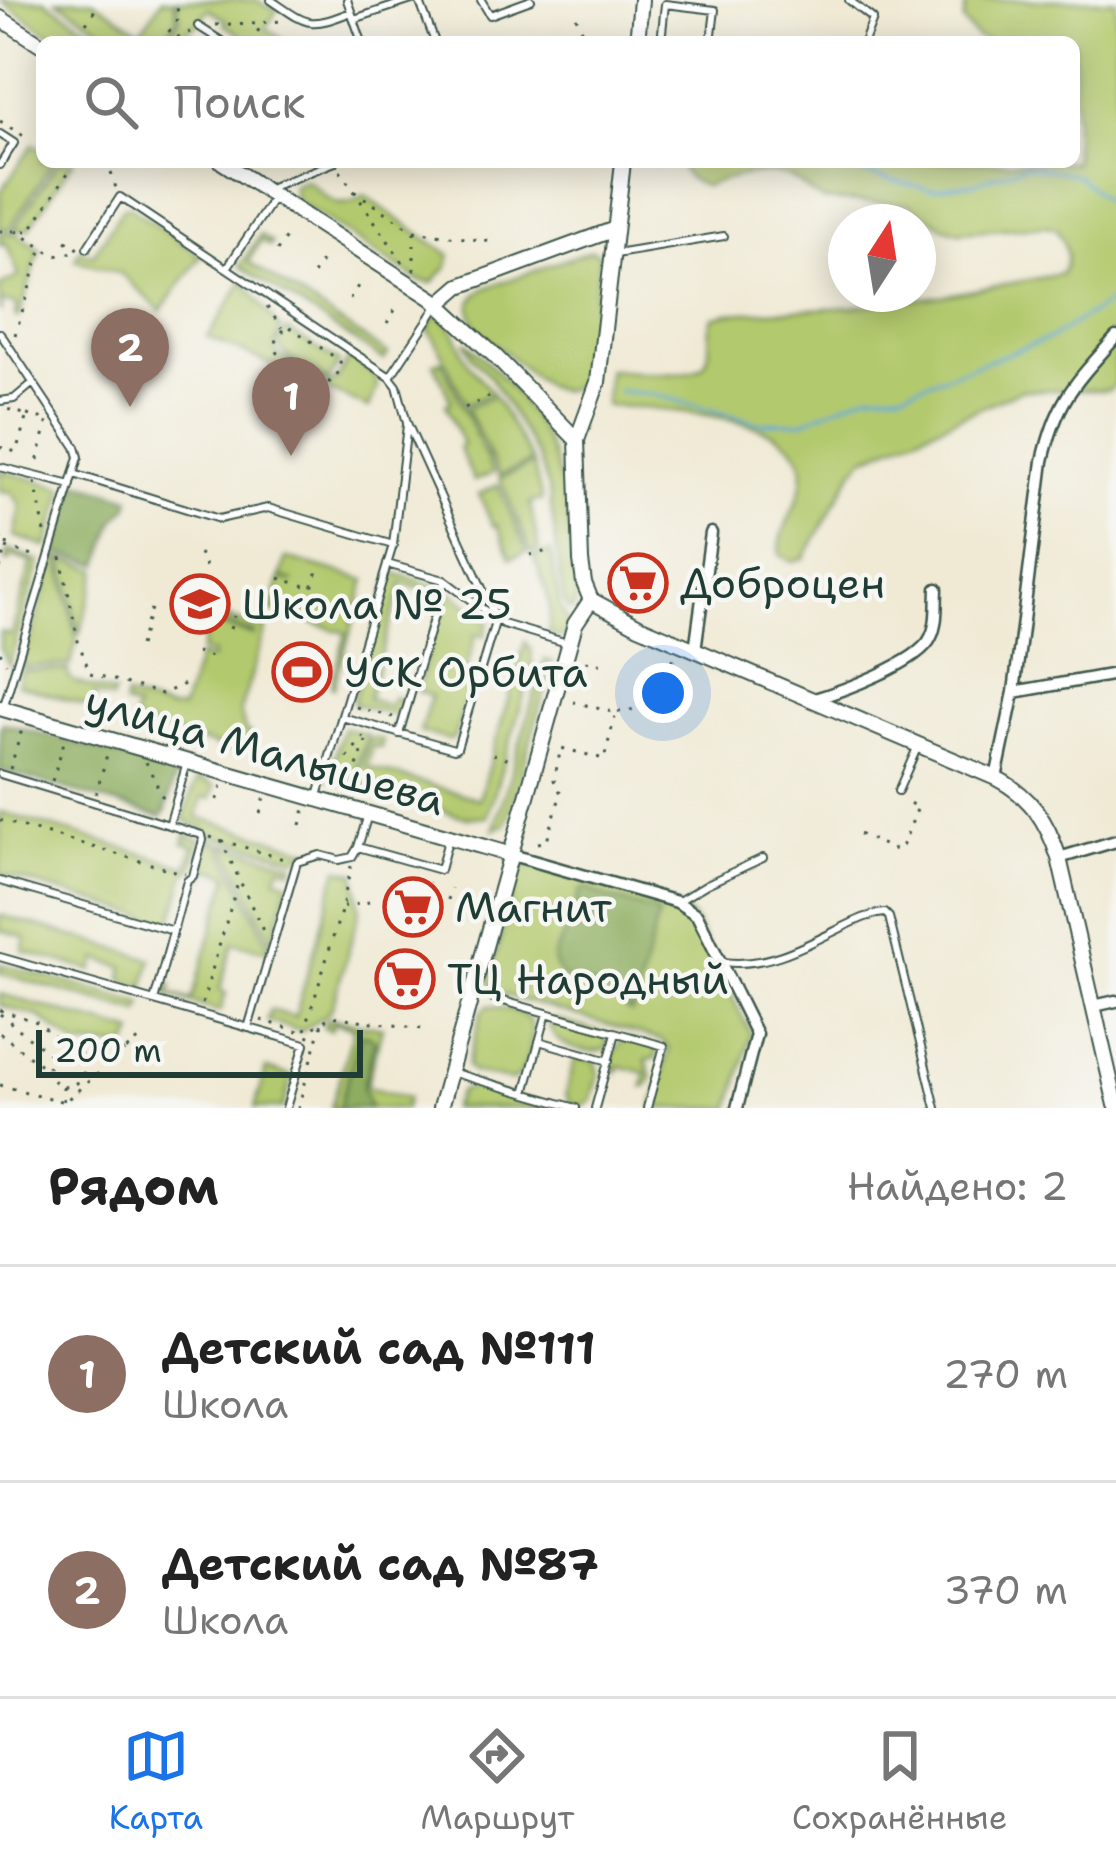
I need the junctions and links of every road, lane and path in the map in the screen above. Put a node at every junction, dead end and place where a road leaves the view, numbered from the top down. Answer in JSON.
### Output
{"nodes":[{"id":1,"x":175,"y":0,"type":"edge"},
{"id":2,"x":271,"y":0,"type":"edge"},
{"id":3,"x":347,"y":0,"type":"edge"},
{"id":4,"x":415,"y":0,"type":"edge"},
{"id":5,"x":482,"y":0,"type":"edge"},
{"id":6,"x":531,"y":0,"type":"edge"},
{"id":7,"x":849,"y":0,"type":"edge"},
{"id":8,"x":641,"y":1,"type":"edge"},
{"id":9,"x":99,"y":4,"type":"dead end"},
{"id":10,"x":665,"y":4,"type":"junction"},
{"id":11,"x":352,"y":15,"type":"junction"},
{"id":12,"x":576,"y":16,"type":"dead end"},
{"id":13,"x":0,"y":18,"type":"edge"},
{"id":14,"x":265,"y":21,"type":"junction"},
{"id":15,"x":304,"y":21,"type":"junction"},
{"id":16,"x":86,"y":23,"type":"dead end"},
{"id":17,"x":199,"y":26,"type":"junction"},
{"id":18,"x":170,"y":36,"type":"edge"},
{"id":19,"x":186,"y":36,"type":"edge"},
{"id":20,"x":214,"y":36,"type":"edge"},
{"id":21,"x":255,"y":36,"type":"edge"},
{"id":22,"x":360,"y":36,"type":"edge"},
{"id":23,"x":432,"y":36,"type":"edge"},
{"id":24,"x":594,"y":36,"type":"edge"},
{"id":25,"x":638,"y":36,"type":"edge"},
{"id":26,"x":662,"y":36,"type":"edge"},
{"id":27,"x":712,"y":36,"type":"edge"},
{"id":28,"x":866,"y":36,"type":"edge"},
{"id":29,"x":36,"y":41,"type":"edge"},
{"id":30,"x":0,"y":121,"type":"edge"},
{"id":31,"x":0,"y":134,"type":"edge"},
{"id":32,"x":25,"y":137,"type":"dead end"},
{"id":33,"x":0,"y":165,"type":"edge"},
{"id":34,"x":72,"y":168,"type":"edge"},
{"id":35,"x":231,"y":168,"type":"edge"},
{"id":36,"x":318,"y":168,"type":"edge"},
{"id":37,"x":338,"y":168,"type":"edge"},
{"id":38,"x":622,"y":168,"type":"edge"},
{"id":39,"x":111,"y":172,"type":"dead end"},
{"id":40,"x":354,"y":191,"type":"junction"},
{"id":41,"x":118,"y":192,"type":"dead end"},
{"id":42,"x":271,"y":194,"type":"junction"},
{"id":43,"x":615,"y":229,"type":"junction"},
{"id":44,"x":0,"y":231,"type":"edge"},
{"id":45,"x":16,"y":231,"type":"junction"},
{"id":46,"x":30,"y":231,"type":"junction"},
{"id":47,"x":414,"y":231,"type":"junction"},
{"id":48,"x":288,"y":234,"type":"dead end"},
{"id":49,"x":724,"y":236,"type":"dead end"},
{"id":50,"x":66,"y":241,"type":"dead end"},
{"id":51,"x":33,"y":242,"type":"junction"},
{"id":52,"x":493,"y":242,"type":"dead end"},
{"id":53,"x":42,"y":247,"type":"junction"},
{"id":54,"x":83,"y":249,"type":"joint"},
{"id":55,"x":277,"y":251,"type":"dead end"},
{"id":56,"x":69,"y":254,"type":"dead end"},
{"id":57,"x":612,"y":254,"type":"junction"},
{"id":58,"x":324,"y":257,"type":"dead end"},
{"id":59,"x":227,"y":268,"type":"junction"},
{"id":60,"x":313,"y":274,"type":"dead end"},
{"id":61,"x":361,"y":281,"type":"dead end"},
{"id":62,"x":250,"y":282,"type":"junction"},
{"id":63,"x":350,"y":299,"type":"dead end"},
{"id":64,"x":438,"y":304,"type":"junction"},
{"id":65,"x":398,"y":305,"type":"dead end"},
{"id":66,"x":387,"y":323,"type":"dead end"},
{"id":67,"x":283,"y":330,"type":"junction"},
{"id":68,"x":0,"y":333,"type":"edge"},
{"id":69,"x":1116,"y":337,"type":"edge"},
{"id":70,"x":10,"y":349,"type":"junction"},
{"id":71,"x":390,"y":377,"type":"junction"},
{"id":72,"x":33,"y":383,"type":"junction"},
{"id":73,"x":495,"y":394,"type":"dead end"},
{"id":74,"x":0,"y":404,"type":"edge"},
{"id":75,"x":465,"y":408,"type":"dead end"},
{"id":76,"x":27,"y":415,"type":"junction"},
{"id":77,"x":48,"y":421,"type":"dead end"},
{"id":78,"x":407,"y":423,"type":"junction"},
{"id":79,"x":577,"y":440,"type":"junction"},
{"id":80,"x":0,"y":447,"type":"edge"},
{"id":81,"x":0,"y":467,"type":"edge"},
{"id":82,"x":74,"y":473,"type":"junction"},
{"id":83,"x":71,"y":485,"type":"junction"},
{"id":84,"x":711,"y":533,"type":"dead end"},
{"id":85,"x":4,"y":542,"type":"edge"},
{"id":86,"x":393,"y":545,"type":"junction"},
{"id":87,"x":553,"y":550,"type":"dead end"},
{"id":88,"x":199,"y":554,"type":"dead end"},
{"id":89,"x":530,"y":555,"type":"dead end"},
{"id":90,"x":61,"y":557,"type":"dead end"},
{"id":91,"x":48,"y":560,"type":"junction"},
{"id":92,"x":387,"y":564,"type":"junction"},
{"id":93,"x":319,"y":566,"type":"dead end"},
{"id":94,"x":3,"y":567,"type":"edge"},
{"id":95,"x":209,"y":574,"type":"dead end"},
{"id":96,"x":279,"y":578,"type":"dead end"},
{"id":97,"x":444,"y":580,"type":"junction"},
{"id":98,"x":205,"y":587,"type":"dead end"},
{"id":99,"x":937,"y":589,"type":"dead end"},
{"id":100,"x":591,"y":600,"type":"junction"},
{"id":101,"x":153,"y":602,"type":"dead end"},
{"id":102,"x":213,"y":612,"type":"dead end"},
{"id":103,"x":234,"y":616,"type":"dead end"},
{"id":104,"x":496,"y":619,"type":"junction"},
{"id":105,"x":230,"y":628,"type":"dead end"},
{"id":106,"x":570,"y":644,"type":"junction"},
{"id":107,"x":139,"y":646,"type":"dead end"},
{"id":108,"x":695,"y":650,"type":"junction"},
{"id":109,"x":196,"y":652,"type":"dead end"},
{"id":110,"x":676,"y":655,"type":"dead end"},
{"id":111,"x":1,"y":656,"type":"edge"},
{"id":112,"x":212,"y":657,"type":"dead end"},
{"id":113,"x":586,"y":662,"type":"dead end"},
{"id":114,"x":603,"y":664,"type":"dead end"},
{"id":115,"x":13,"y":674,"type":"junction"},
{"id":116,"x":1116,"y":674,"type":"edge"},
{"id":117,"x":187,"y":683,"type":"dead end"},
{"id":118,"x":1014,"y":692,"type":"junction"},
{"id":119,"x":812,"y":700,"type":"junction"},
{"id":120,"x":574,"y":702,"type":"dead end"},
{"id":121,"x":350,"y":705,"type":"dead end"},
{"id":122,"x":1,"y":708,"type":"edge"},
{"id":123,"x":616,"y":712,"type":"junction"},
{"id":124,"x":342,"y":717,"type":"junction"},
{"id":125,"x":401,"y":719,"type":"dead end"},
{"id":126,"x":23,"y":725,"type":"dead end"},
{"id":127,"x":372,"y":726,"type":"junction"},
{"id":128,"x":399,"y":734,"type":"junction"},
{"id":129,"x":65,"y":737,"type":"dead end"},
{"id":130,"x":918,"y":745,"type":"junction"},
{"id":131,"x":108,"y":749,"type":"dead end"},
{"id":132,"x":493,"y":754,"type":"dead end"},
{"id":133,"x":510,"y":759,"type":"dead end"},
{"id":134,"x":145,"y":760,"type":"dead end"},
{"id":135,"x":187,"y":762,"type":"junction"},
{"id":136,"x":4,"y":775,"type":"edge"},
{"id":137,"x":996,"y":778,"type":"junction"},
{"id":138,"x":328,"y":782,"type":"dead end"},
{"id":139,"x":223,"y":783,"type":"dead end"},
{"id":140,"x":50,"y":789,"type":"junction"},
{"id":141,"x":349,"y":789,"type":"dead end"},
{"id":142,"x":898,"y":791,"type":"joint"},
{"id":143,"x":265,"y":795,"type":"dead end"},
{"id":144,"x":218,"y":800,"type":"dead end"},
{"id":145,"x":94,"y":801,"type":"junction"},
{"id":146,"x":312,"y":803,"type":"junction"},
{"id":147,"x":260,"y":813,"type":"dead end"},
{"id":148,"x":368,"y":814,"type":"junction"},
{"id":149,"x":0,"y":820,"type":"edge"},
{"id":150,"x":171,"y":820,"type":"junction"},
{"id":151,"x":301,"y":825,"type":"dead end"},
{"id":152,"x":859,"y":834,"type":"dead end"},
{"id":153,"x":202,"y":835,"type":"junction"},
{"id":154,"x":449,"y":837,"type":"junction"},
{"id":155,"x":221,"y":840,"type":"junction"},
{"id":156,"x":1116,"y":841,"type":"edge"},
{"id":157,"x":538,"y":843,"type":"dead end"},
{"id":158,"x":358,"y":847,"type":"junction"},
{"id":159,"x":512,"y":855,"type":"junction"},
{"id":160,"x":352,"y":857,"type":"junction"},
{"id":161,"x":763,"y":858,"type":"dead end"},
{"id":162,"x":1058,"y":858,"type":"junction"},
{"id":163,"x":296,"y":862,"type":"junction"},
{"id":164,"x":193,"y":876,"type":"junction"},
{"id":165,"x":239,"y":879,"type":"junction"},
{"id":166,"x":0,"y":881,"type":"edge"},
{"id":167,"x":429,"y":882,"type":"dead end"},
{"id":168,"x":451,"y":888,"type":"dead end"},
{"id":169,"x":426,"y":894,"type":"dead end"},
{"id":170,"x":448,"y":900,"type":"dead end"},
{"id":171,"x":369,"y":902,"type":"dead end"},
{"id":172,"x":677,"y":902,"type":"junction"},
{"id":173,"x":342,"y":908,"type":"junction"},
{"id":174,"x":173,"y":932,"type":"junction"},
{"id":175,"x":272,"y":947,"type":"junction"},
{"id":176,"x":0,"y":957,"type":"edge"},
{"id":177,"x":721,"y":962,"type":"junction"},
{"id":178,"x":473,"y":993,"type":"junction"},
{"id":179,"x":154,"y":1001,"type":"junction"},
{"id":180,"x":1116,"y":1001,"type":"edge"},
{"id":181,"x":1094,"y":1006,"type":"junction"},
{"id":182,"x":0,"y":1012,"type":"edge"},
{"id":183,"x":547,"y":1013,"type":"junction"},
{"id":184,"x":199,"y":1014,"type":"junction"},
{"id":185,"x":259,"y":1016,"type":"dead end"},
{"id":186,"x":324,"y":1019,"type":"junction"},
{"id":187,"x":248,"y":1028,"type":"junction"},
{"id":188,"x":422,"y":1029,"type":"dead end"},
{"id":189,"x":616,"y":1033,"type":"junction"},
{"id":190,"x":0,"y":1034,"type":"edge"},
{"id":191,"x":304,"y":1034,"type":"junction"},
{"id":192,"x":145,"y":1035,"type":"dead end"},
{"id":193,"x":539,"y":1042,"type":"junction"},
{"id":194,"x":304,"y":1044,"type":"junction"},
{"id":195,"x":125,"y":1051,"type":"junction"},
{"id":196,"x":75,"y":1053,"type":"junction"},
{"id":197,"x":52,"y":1056,"type":"junction"},
{"id":198,"x":609,"y":1061,"type":"junction"},
{"id":199,"x":49,"y":1072,"type":"junction"},
{"id":200,"x":450,"y":1072,"type":"junction"},
{"id":201,"x":77,"y":1081,"type":"junction"},
{"id":202,"x":0,"y":1085,"type":"edge"},
{"id":203,"x":62,"y":1085,"type":"junction"},
{"id":204,"x":82,"y":1087,"type":"junction"},
{"id":205,"x":525,"y":1093,"type":"junction"},
{"id":206,"x":1115,"y":1094,"type":"edge"},
{"id":207,"x":63,"y":1105,"type":"edge"},
{"id":208,"x":286,"y":1108,"type":"edge"},
{"id":209,"x":298,"y":1108,"type":"edge"},
{"id":210,"x":440,"y":1108,"type":"edge"},
{"id":211,"x":577,"y":1108,"type":"edge"},
{"id":212,"x":596,"y":1108,"type":"edge"},
{"id":213,"x":647,"y":1108,"type":"edge"},
{"id":214,"x":737,"y":1108,"type":"edge"},
{"id":215,"x":936,"y":1108,"type":"edge"}],
"edges":[{"from":1,"to":18,"type":"path"},
{"from":2,"to":15,"type":"lane"},
{"from":3,"to":11,"type":"lane"},
{"from":4,"to":11,"type":"lane"},
{"from":4,"to":23,"type":"lane"},
{"from":5,"to":6,"type":"lane"},
{"from":7,"to":28,"type":"lane"},
{"from":8,"to":10,"type":"lane"},
{"from":8,"to":25,"type":"street"},
{"from":9,"to":16,"type":"path"},
{"from":10,"to":26,"type":"lane"},
{"from":10,"to":27,"type":"lane"},
{"from":11,"to":15,"type":"lane"},
{"from":11,"to":22,"type":"lane"},
{"from":12,"to":24,"type":"path"},
{"from":13,"to":29,"type":"street"},
{"from":14,"to":15,"type":"path"},
{"from":14,"to":17,"type":"path"},
{"from":14,"to":21,"type":"path"},
{"from":17,"to":19,"type":"path"},
{"from":17,"to":20,"type":"lane"},
{"from":30,"to":32,"type":"path"},
{"from":31,"to":33,"type":"lane"},
{"from":34,"to":46,"type":"path"},
{"from":35,"to":42,"type":"street"},
{"from":36,"to":42,"type":"lane"},
{"from":37,"to":40,"type":"path"},
{"from":38,"to":43,"type":"street"},
{"from":39,"to":41,"type":"path"},
{"from":40,"to":47,"type":"path"},
{"from":40,"to":47,"type":"path"},
{"from":42,"to":59,"type":"lane"},
{"from":42,"to":64,"type":"street"},
{"from":43,"to":57,"type":"street"},
{"from":43,"to":64,"type":"street"},
{"from":44,"to":45,"type":"path"},
{"from":45,"to":46,"type":"path"},
{"from":45,"to":51,"type":"path"},
{"from":46,"to":51,"type":"path"},
{"from":47,"to":52,"type":"path"},
{"from":48,"to":55,"type":"path"},
{"from":49,"to":57,"type":"lane"},
{"from":50,"to":54,"type":"path"},
{"from":51,"to":53,"type":"path"},
{"from":53,"to":56,"type":"path"},
{"from":53,"to":70,"type":"path"},
{"from":54,"to":59,"type":"lane"},
{"from":57,"to":79,"type":"street"},
{"from":58,"to":60,"type":"path"},
{"from":59,"to":62,"type":"lane"},
{"from":61,"to":63,"type":"path"},
{"from":62,"to":67,"type":"path"},
{"from":62,"to":71,"type":"lane"},
{"from":64,"to":71,"type":"lane"},
{"from":64,"to":79,"type":"street"},
{"from":65,"to":66,"type":"path"},
{"from":67,"to":67,"type":"path"},
{"from":68,"to":70,"type":"lane"},
{"from":69,"to":118,"type":"street"},
{"from":70,"to":72,"type":"lane"},
{"from":71,"to":78,"type":"lane"},
{"from":72,"to":74,"type":"lane"},
{"from":72,"to":82,"type":"lane"},
{"from":73,"to":75,"type":"path"},
{"from":74,"to":76,"type":"path"},
{"from":76,"to":77,"type":"path"},
{"from":76,"to":80,"type":"path"},
{"from":78,"to":86,"type":"lane"},
{"from":78,"to":104,"type":"lane"},
{"from":79,"to":100,"type":"street"},
{"from":81,"to":83,"type":"lane"},
{"from":82,"to":83,"type":"lane"},
{"from":82,"to":86,"type":"lane"},
{"from":83,"to":91,"type":"lane"},
{"from":84,"to":108,"type":"street"},
{"from":85,"to":91,"type":"path"},
{"from":85,"to":94,"type":"path"},
{"from":86,"to":92,"type":"lane"},
{"from":87,"to":89,"type":"path"},
{"from":88,"to":95,"type":"path"},
{"from":90,"to":117,"type":"path"},
{"from":91,"to":115,"type":"lane"},
{"from":92,"to":97,"type":"lane"},
{"from":92,"to":124,"type":"lane"},
{"from":93,"to":96,"type":"path"},
{"from":97,"to":104,"type":"lane"},
{"from":97,"to":128,"type":"lane"},
{"from":98,"to":102,"type":"path"},
{"from":99,"to":119,"type":"street"},
{"from":100,"to":106,"type":"street"},
{"from":100,"to":108,"type":"street"},
{"from":101,"to":107,"type":"path"},
{"from":103,"to":105,"type":"path"},
{"from":104,"to":106,"type":"lane"},
{"from":104,"to":128,"type":"lane"},
{"from":106,"to":159,"type":"street"},
{"from":108,"to":119,"type":"street"},
{"from":109,"to":112,"type":"path"},
{"from":110,"to":123,"type":"path"},
{"from":111,"to":115,"type":"path"},
{"from":113,"to":114,"type":"path"},
{"from":115,"to":122,"type":"lane"},
{"from":116,"to":118,"type":"street"},
{"from":118,"to":137,"type":"street"},
{"from":119,"to":130,"type":"street"},
{"from":120,"to":123,"type":"path"},
{"from":121,"to":125,"type":"path"},
{"from":122,"to":135,"type":"street","name":"улица Малышева"},
{"from":123,"to":157,"type":"path"},
{"from":124,"to":127,"type":"lane"},
{"from":124,"to":146,"type":"lane"},
{"from":126,"to":136,"type":"path"},
{"from":127,"to":128,"type":"lane"},
{"from":127,"to":138,"type":"path"},
{"from":127,"to":141,"type":"path"},
{"from":129,"to":140,"type":"path"},
{"from":130,"to":137,"type":"street"},
{"from":130,"to":142,"type":"lane"},
{"from":131,"to":145,"type":"path"},
{"from":132,"to":133,"type":"path"},
{"from":134,"to":150,"type":"path"},
{"from":135,"to":146,"type":"street","name":"улица Малышева"},
{"from":135,"to":150,"type":"lane"},
{"from":136,"to":140,"type":"lane"},
{"from":137,"to":162,"type":"street"},
{"from":139,"to":144,"type":"path"},
{"from":140,"to":145,"type":"lane"},
{"from":142,"to":152,"type":"path"},
{"from":143,"to":147,"type":"path"},
{"from":145,"to":150,"type":"lane"},
{"from":146,"to":148,"type":"street","name":"улица Малышева"},
{"from":146,"to":151,"type":"path"},
{"from":148,"to":154,"type":"street","name":"улица Малышева"},
{"from":148,"to":158,"type":"lane"},
{"from":149,"to":164,"type":"path"},
{"from":150,"to":153,"type":"lane"},
{"from":153,"to":155,"type":"path"},
{"from":153,"to":164,"type":"lane"},
{"from":154,"to":158,"type":"lane"},
{"from":154,"to":159,"type":"street","name":"улица Малышева"},
{"from":155,"to":163,"type":"path"},
{"from":155,"to":165,"type":"path"},
{"from":156,"to":162,"type":"street"},
{"from":158,"to":160,"type":"lane"},
{"from":159,"to":172,"type":"street"},
{"from":159,"to":178,"type":"street"},
{"from":160,"to":163,"type":"lane"},
{"from":160,"to":173,"type":"path"},
{"from":161,"to":172,"type":"lane"},
{"from":162,"to":181,"type":"street"},
{"from":163,"to":175,"type":"lane"},
{"from":164,"to":174,"type":"lane"},
{"from":165,"to":175,"type":"path"},
{"from":165,"to":184,"type":"path"},
{"from":166,"to":174,"type":"lane"},
{"from":167,"to":169,"type":"path"},
{"from":168,"to":170,"type":"path"},
{"from":171,"to":173,"type":"path"},
{"from":172,"to":177,"type":"street"},
{"from":173,"to":191,"type":"path"},
{"from":174,"to":179,"type":"lane"},
{"from":175,"to":187,"type":"lane"},
{"from":176,"to":179,"type":"lane"},
{"from":177,"to":214,"type":"street"},
{"from":177,"to":215,"type":"lane"},
{"from":178,"to":183,"type":"lane"},
{"from":178,"to":200,"type":"street"},
{"from":179,"to":184,"type":"lane"},
{"from":180,"to":181,"type":"street"},
{"from":181,"to":206,"type":"street"},
{"from":182,"to":196,"type":"path"},
{"from":182,"to":197,"type":"path"},
{"from":183,"to":189,"type":"lane"},
{"from":183,"to":193,"type":"lane"},
{"from":184,"to":187,"type":"lane"},
{"from":185,"to":191,"type":"path"},
{"from":186,"to":188,"type":"path"},
{"from":186,"to":194,"type":"path"},
{"from":186,"to":209,"type":"path"},
{"from":187,"to":194,"type":"lane"},
{"from":189,"to":198,"type":"lane"},
{"from":189,"to":213,"type":"lane"},
{"from":190,"to":199,"type":"path"},
{"from":191,"to":194,"type":"path"},
{"from":192,"to":195,"type":"path"},
{"from":193,"to":198,"type":"lane"},
{"from":193,"to":205,"type":"lane"},
{"from":194,"to":208,"type":"lane"},
{"from":195,"to":196,"type":"path"},
{"from":195,"to":204,"type":"path"},
{"from":196,"to":197,"type":"path"},
{"from":196,"to":201,"type":"path"},
{"from":197,"to":199,"type":"path"},
{"from":198,"to":212,"type":"lane"},
{"from":199,"to":203,"type":"path"},
{"from":200,"to":205,"type":"lane"},
{"from":200,"to":210,"type":"street"},
{"from":201,"to":203,"type":"path"},
{"from":201,"to":204,"type":"path"},
{"from":202,"to":207,"type":"path"},
{"from":203,"to":207,"type":"path"},
{"from":204,"to":207,"type":"path"},
{"from":205,"to":211,"type":"lane"}]}
